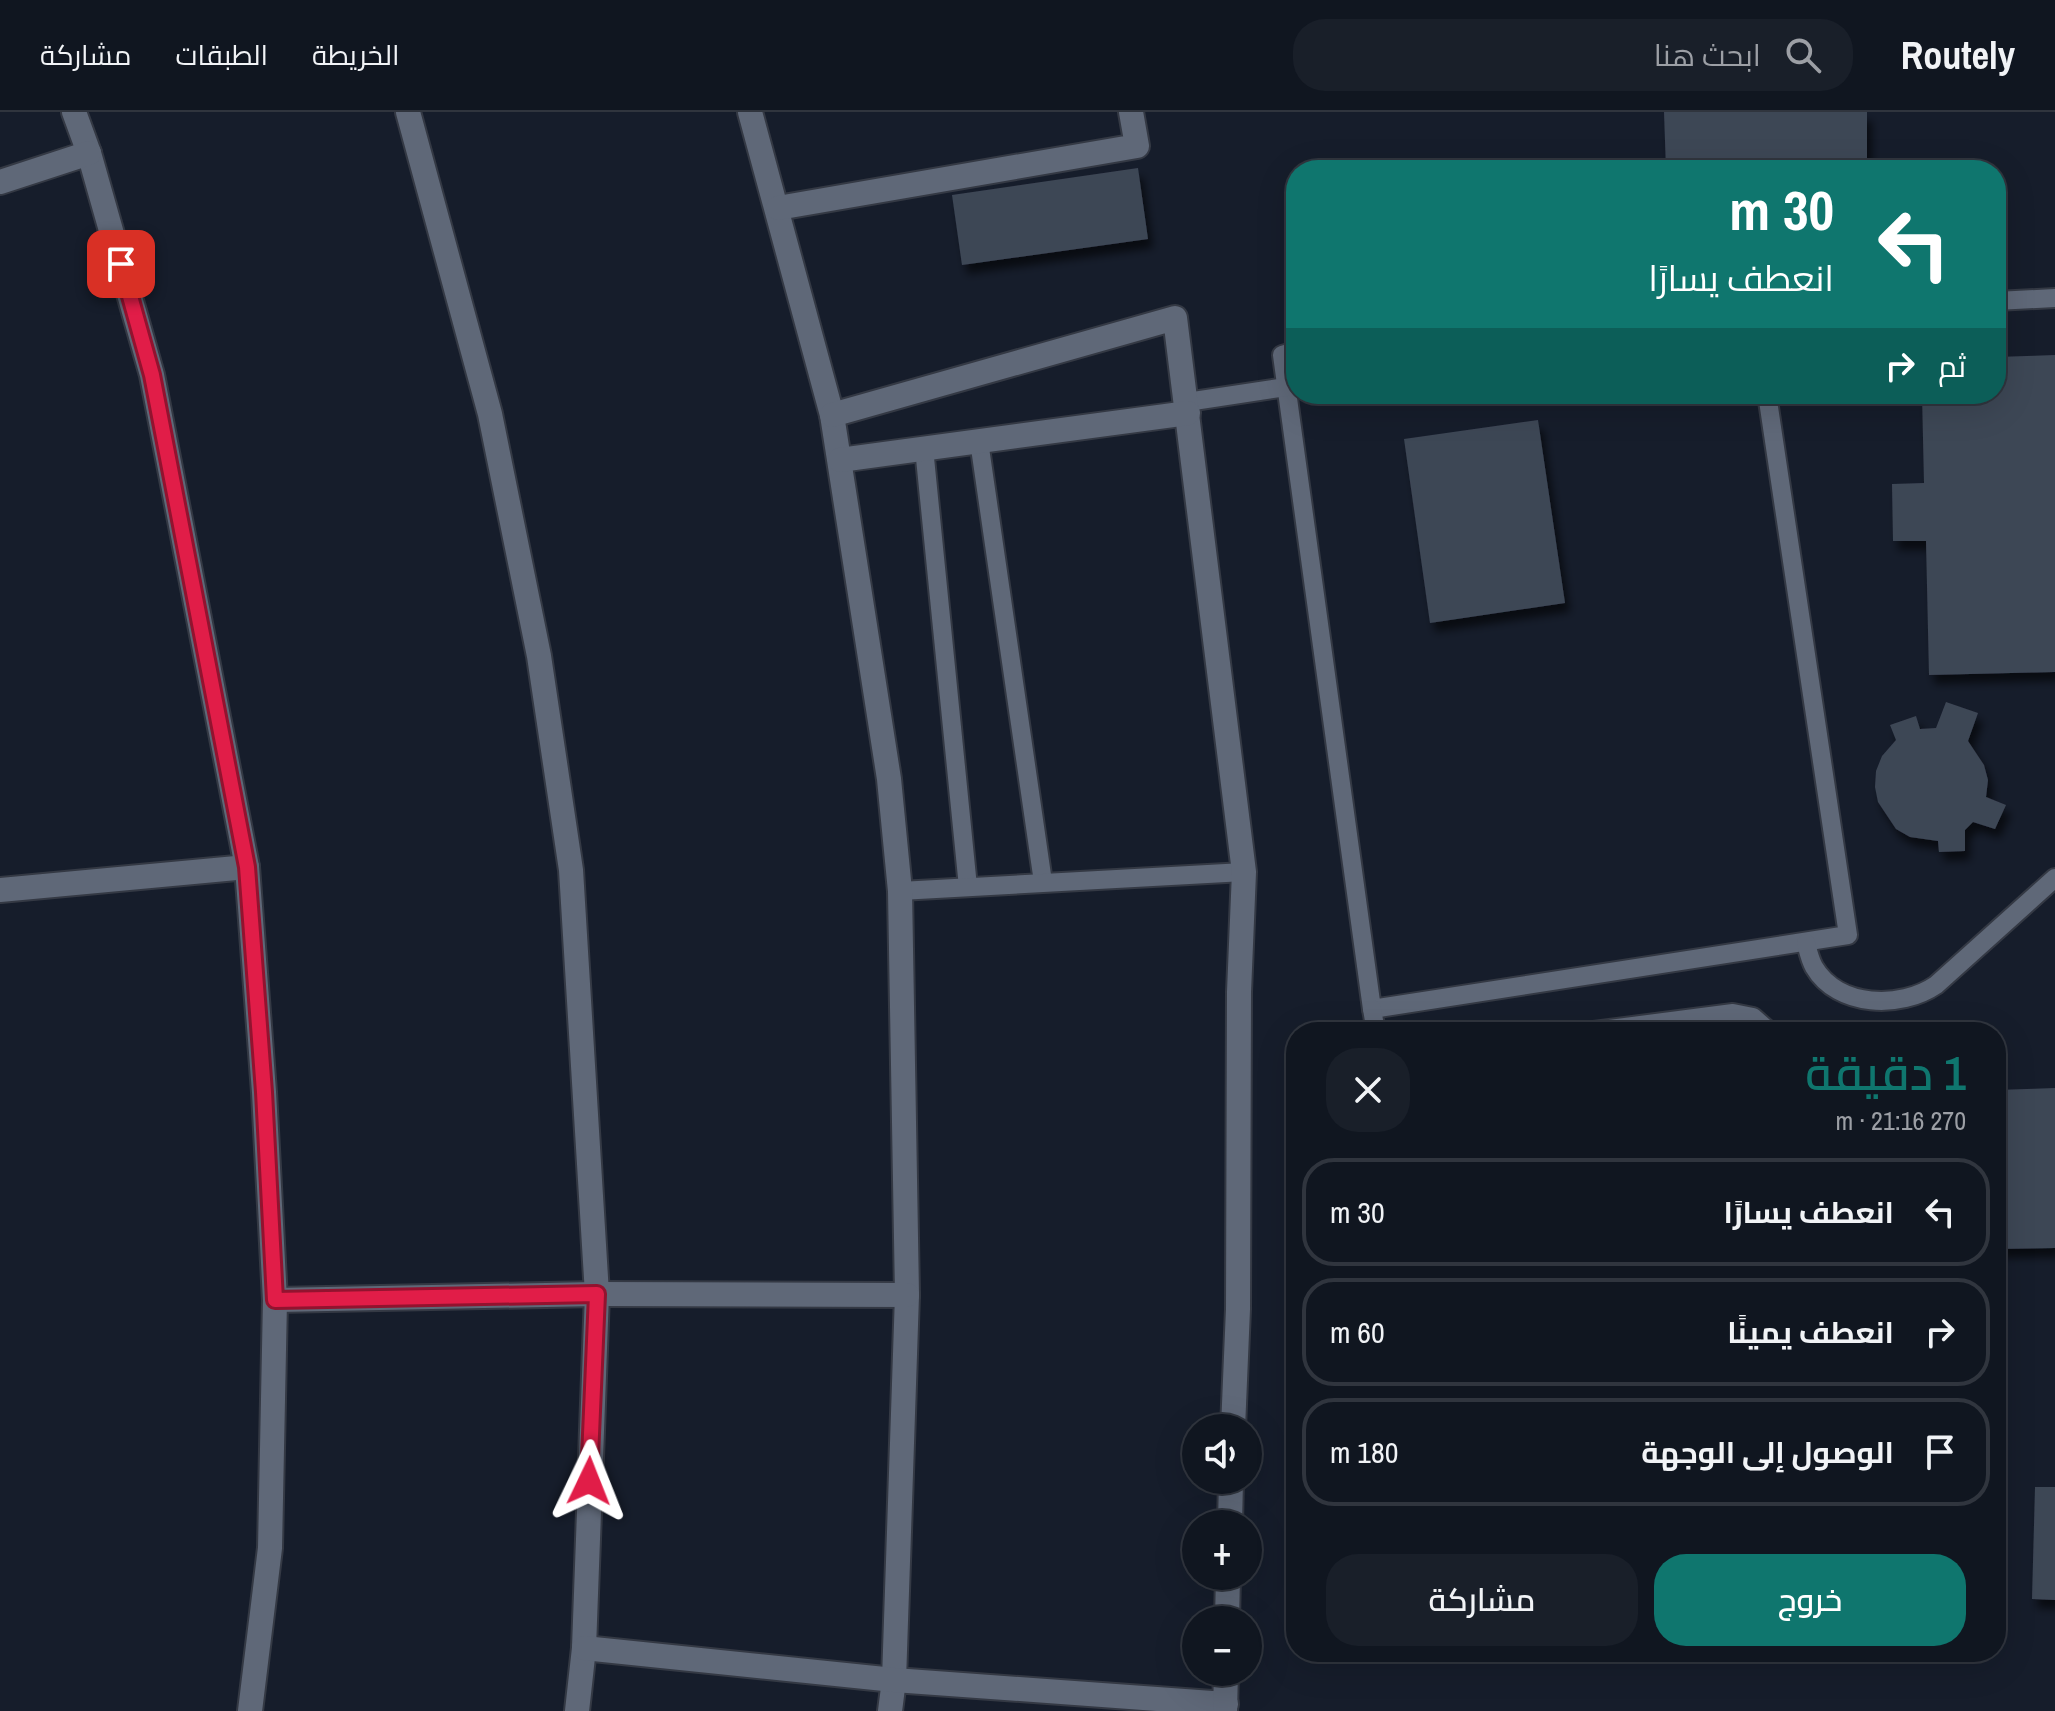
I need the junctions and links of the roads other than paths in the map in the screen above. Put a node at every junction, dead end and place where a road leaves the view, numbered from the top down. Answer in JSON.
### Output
{"nodes":[{"id":1,"x":74,"y":112,"type":"edge"},
{"id":2,"x":408,"y":112,"type":"edge"},
{"id":3,"x":750,"y":112,"type":"edge"},
{"id":4,"x":1131,"y":112,"type":"edge"},
{"id":5,"x":89,"y":153,"type":"junction"},
{"id":6,"x":0,"y":182,"type":"edge"},
{"id":7,"x":778,"y":208,"type":"junction"},
{"id":8,"x":2055,"y":298,"type":"edge"},
{"id":9,"x":2006,"y":300,"type":"edge"},
{"id":10,"x":1286,"y":354,"type":"edge"},
{"id":11,"x":1286,"y":387,"type":"joint"},
{"id":12,"x":1288,"y":404,"type":"edge"},
{"id":13,"x":1768,"y":404,"type":"edge"},
{"id":14,"x":1188,"y":408,"type":"junction"},
{"id":15,"x":832,"y":415,"type":"junction"},
{"id":16,"x":979,"y":441,"type":"junction"},
{"id":17,"x":924,"y":448,"type":"junction"},
{"id":18,"x":840,"y":460,"type":"junction"},
{"id":19,"x":247,"y":867,"type":"junction"},
{"id":20,"x":1244,"y":872,"type":"junction"},
{"id":21,"x":2055,"y":878,"type":"edge"},
{"id":22,"x":1043,"y":882,"type":"junction"},
{"id":23,"x":968,"y":887,"type":"junction"},
{"id":24,"x":0,"y":890,"type":"edge"},
{"id":25,"x":900,"y":891,"type":"junction"},
{"id":26,"x":1806,"y":943,"type":"junction"},
{"id":27,"x":1372,"y":1009,"type":"junction"},
{"id":28,"x":1374,"y":1022,"type":"edge"},
{"id":29,"x":1663,"y":1022,"type":"edge"},
{"id":30,"x":1759,"y":1022,"type":"edge"},
{"id":31,"x":597,"y":1294,"type":"junction"},
{"id":32,"x":907,"y":1295,"type":"junction"},
{"id":33,"x":275,"y":1300,"type":"junction"},
{"id":34,"x":1234,"y":1414,"type":"edge"},
{"id":35,"x":584,"y":1648,"type":"junction"},
{"id":36,"x":894,"y":1680,"type":"junction"},
{"id":37,"x":1226,"y":1686,"type":"edge"},
{"id":38,"x":1226,"y":1707,"type":"edge"},
{"id":39,"x":250,"y":1711,"type":"edge"},
{"id":40,"x":577,"y":1711,"type":"edge"},
{"id":41,"x":890,"y":1711,"type":"edge"}],
"edges":[{"from":1,"to":5,"type":"street"},
{"from":2,"to":31,"type":"street"},
{"from":3,"to":7,"type":"street"},
{"from":4,"to":7,"type":"street"},
{"from":5,"to":6,"type":"street"},
{"from":5,"to":19,"type":"street"},
{"from":7,"to":15,"type":"street"},
{"from":8,"to":9,"type":"lane"},
{"from":10,"to":11,"type":"lane"},
{"from":11,"to":14,"type":"lane"},
{"from":12,"to":27,"type":"lane"},
{"from":13,"to":26,"type":"lane"},
{"from":14,"to":15,"type":"street"},
{"from":14,"to":16,"type":"street"},
{"from":14,"to":20,"type":"street"},
{"from":15,"to":18,"type":"street"},
{"from":16,"to":17,"type":"street"},
{"from":16,"to":22,"type":"lane"},
{"from":17,"to":18,"type":"street"},
{"from":17,"to":23,"type":"lane"},
{"from":18,"to":25,"type":"street"},
{"from":19,"to":24,"type":"street"},
{"from":19,"to":33,"type":"street"},
{"from":20,"to":22,"type":"lane"},
{"from":20,"to":34,"type":"street"},
{"from":21,"to":26,"type":"lane"},
{"from":22,"to":23,"type":"lane"},
{"from":23,"to":25,"type":"lane"},
{"from":25,"to":32,"type":"street"},
{"from":26,"to":27,"type":"lane"},
{"from":27,"to":28,"type":"lane"},
{"from":29,"to":30,"type":"lane"},
{"from":31,"to":32,"type":"street"},
{"from":31,"to":33,"type":"street"},
{"from":31,"to":35,"type":"street"},
{"from":32,"to":36,"type":"street"},
{"from":33,"to":39,"type":"street"},
{"from":35,"to":36,"type":"street"},
{"from":35,"to":40,"type":"street"},
{"from":36,"to":38,"type":"street"},
{"from":36,"to":41,"type":"street"},
{"from":37,"to":38,"type":"street"}]}
